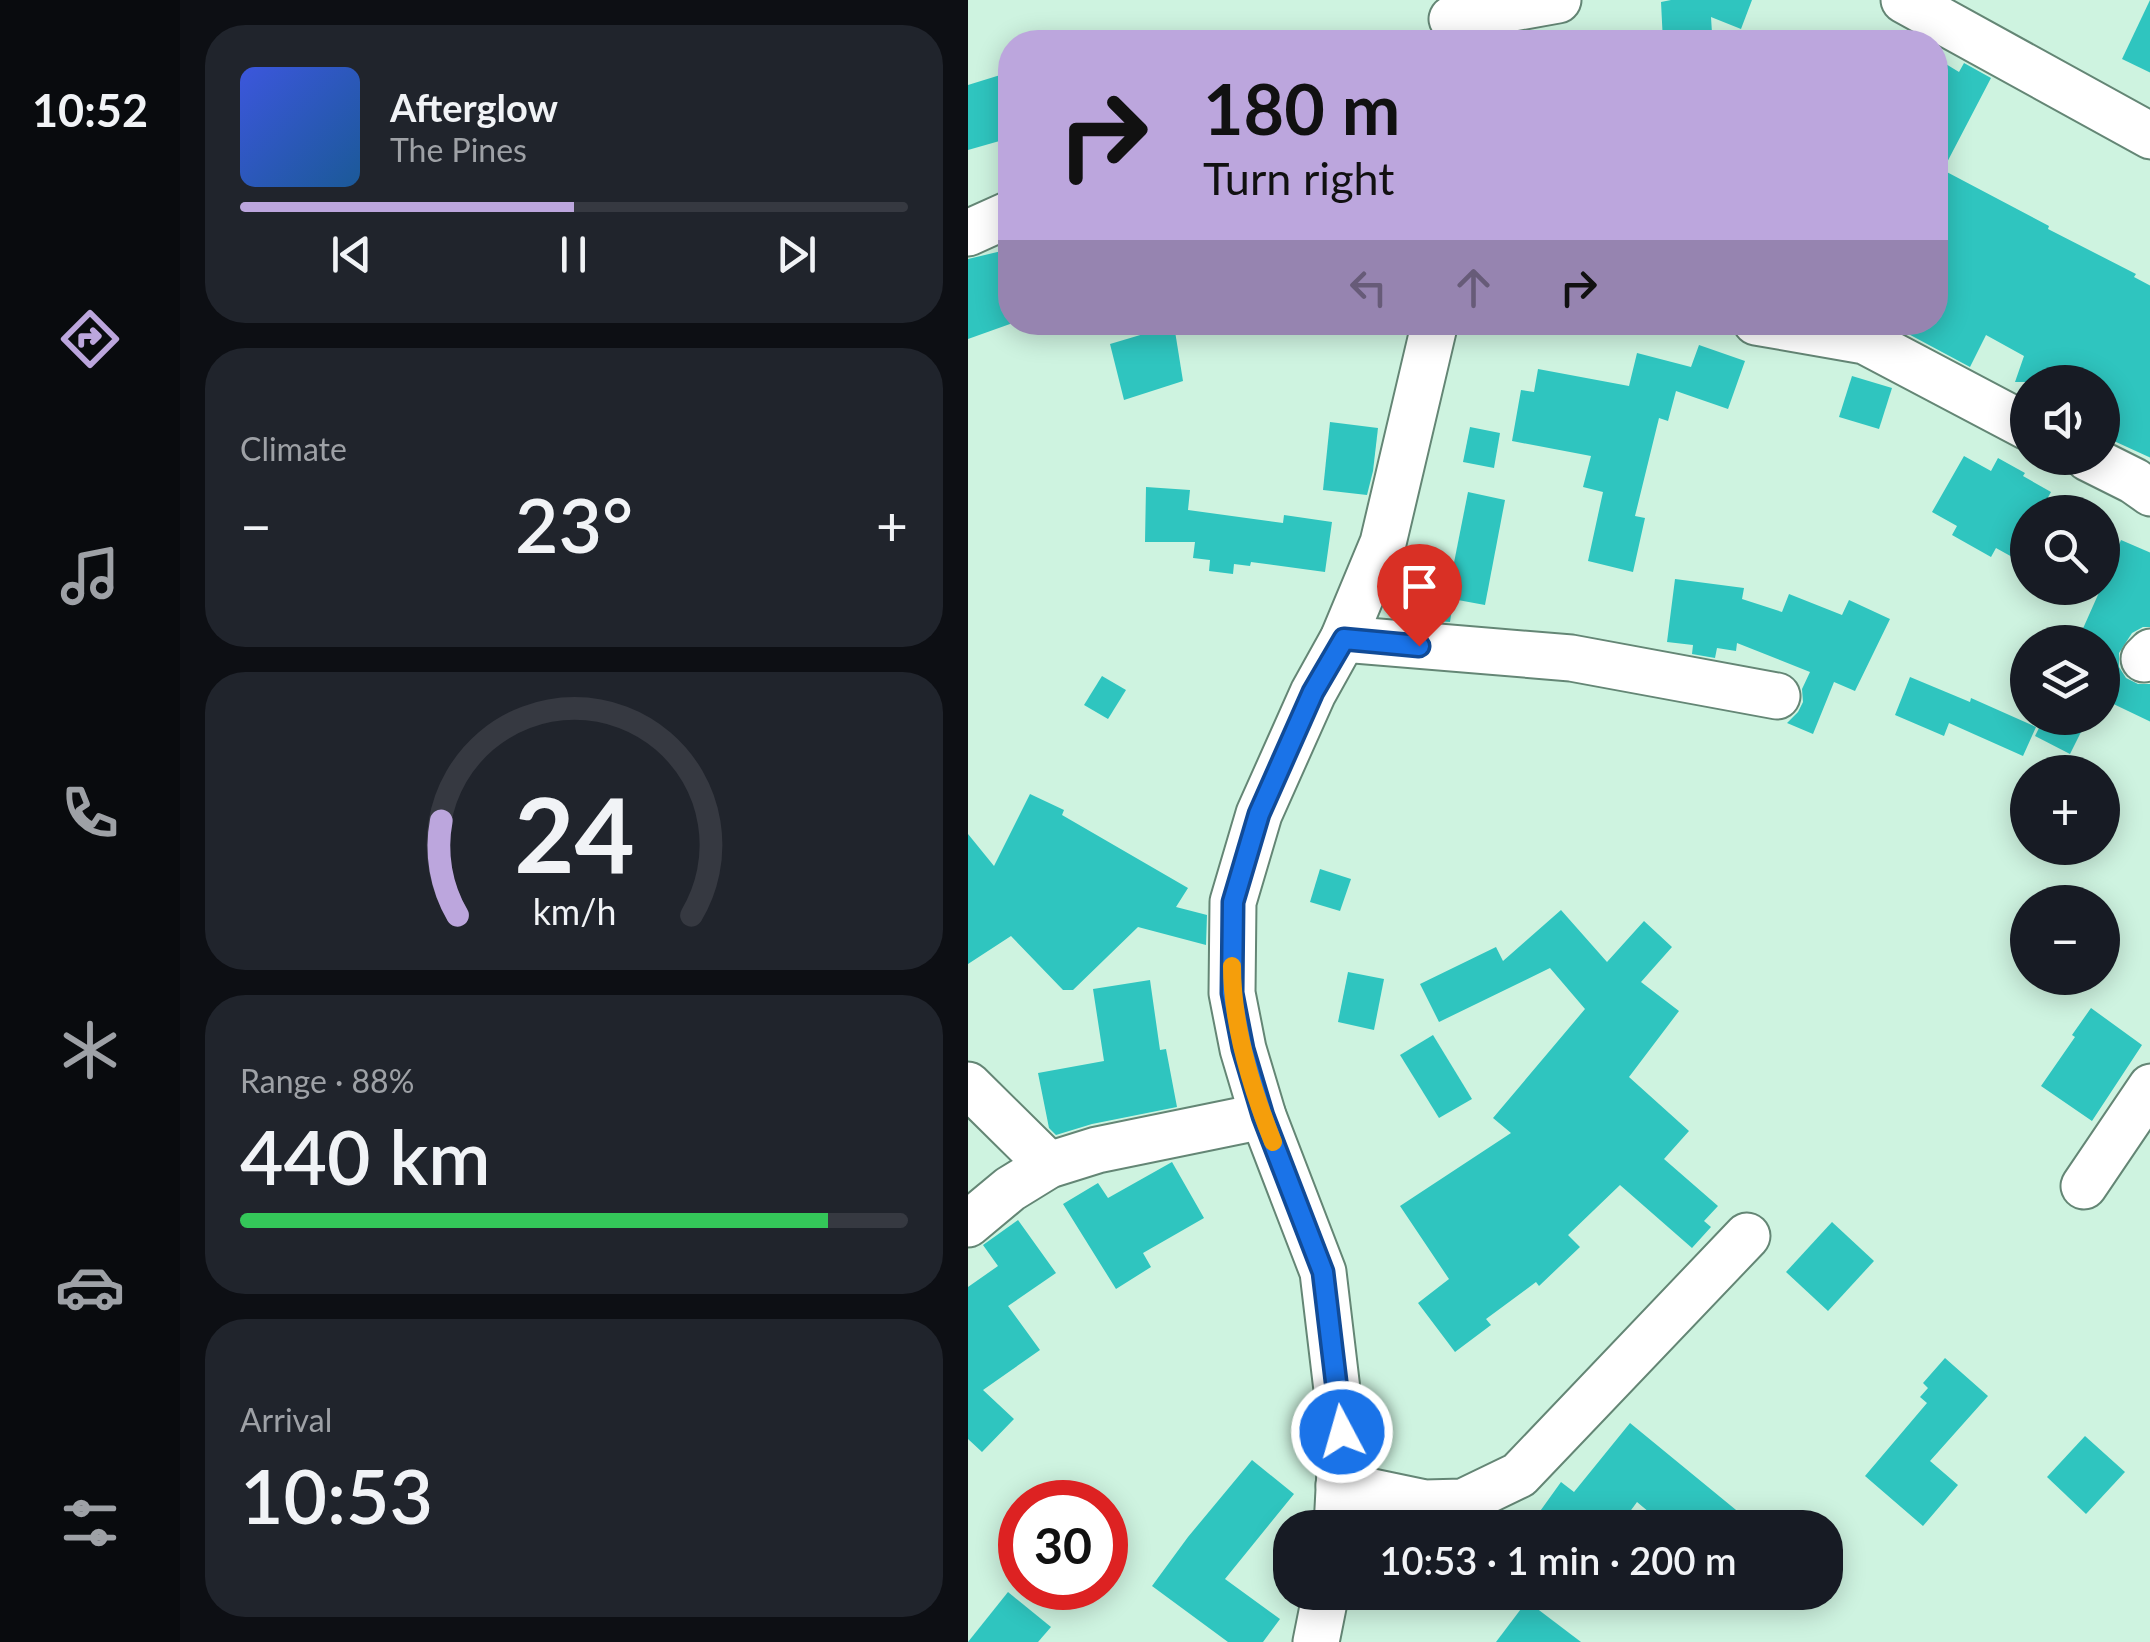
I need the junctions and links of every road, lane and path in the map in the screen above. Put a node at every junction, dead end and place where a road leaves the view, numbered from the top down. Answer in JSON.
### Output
{"nodes":[{"id":1,"x":1558,"y":0,"type":"edge"},
{"id":2,"x":1904,"y":0,"type":"edge"},
{"id":3,"x":1452,"y":21,"type":"edge"},
{"id":4,"x":2150,"y":136,"type":"edge"},
{"id":5,"x":998,"y":219,"type":"edge"},
{"id":6,"x":968,"y":232,"type":"edge"},
{"id":7,"x":1432,"y":335,"type":"edge"},
{"id":8,"x":1831,"y":335,"type":"edge"},
{"id":9,"x":2010,"y":418,"type":"edge"},
{"id":10,"x":2120,"y":473,"type":"edge"},
{"id":11,"x":2150,"y":492,"type":"edge"},
{"id":12,"x":1344,"y":639,"type":"junction"},
{"id":13,"x":1777,"y":696,"type":"dead end"},
{"id":14,"x":968,"y":1086,"type":"edge"},
{"id":15,"x":2150,"y":1087,"type":"edge"},
{"id":16,"x":1263,"y":1116,"type":"junction"},
{"id":17,"x":1050,"y":1164,"type":"junction"},
{"id":18,"x":2084,"y":1186,"type":"dead end"},
{"id":19,"x":968,"y":1224,"type":"edge"},
{"id":20,"x":1747,"y":1236,"type":"dead end"},
{"id":21,"x":1338,"y":1506,"type":"edge"},
{"id":22,"x":1322,"y":1610,"type":"edge"},
{"id":23,"x":1316,"y":1642,"type":"edge"}],
"edges":[{"from":1,"to":3,"type":"street"},
{"from":2,"to":4,"type":"street"},
{"from":5,"to":6,"type":"street"},
{"from":7,"to":12,"type":"street"},
{"from":8,"to":9,"type":"street"},
{"from":10,"to":11,"type":"street"},
{"from":12,"to":13,"type":"street"},
{"from":12,"to":16,"type":"street"},
{"from":14,"to":17,"type":"street"},
{"from":15,"to":18,"type":"street"},
{"from":16,"to":17,"type":"street"},
{"from":16,"to":21,"type":"street"},
{"from":17,"to":19,"type":"street"},
{"from":20,"to":21,"type":"street"},
{"from":22,"to":23,"type":"street"}]}
